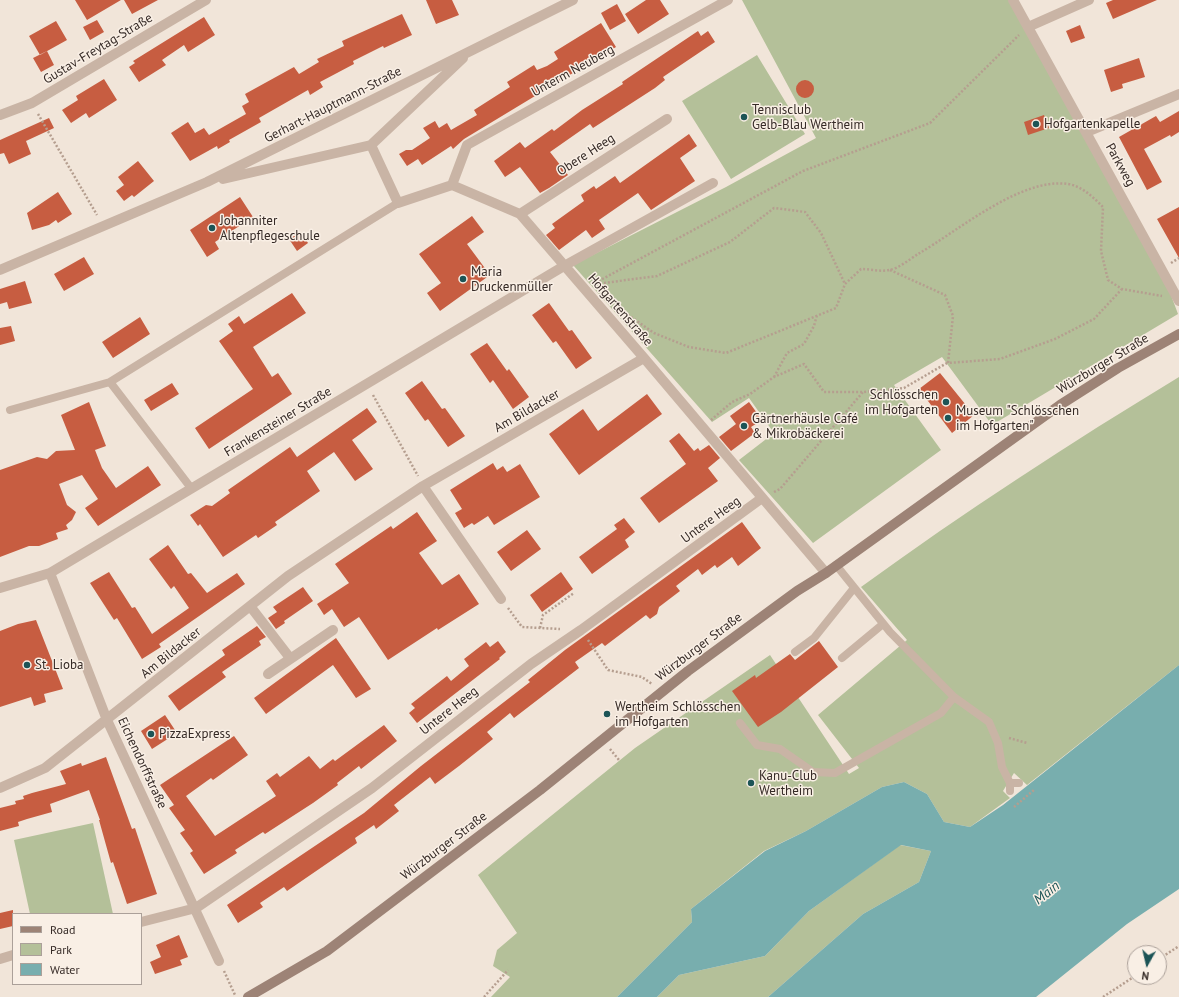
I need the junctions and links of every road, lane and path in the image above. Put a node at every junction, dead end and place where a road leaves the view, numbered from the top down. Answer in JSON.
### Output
{"nodes":[{"id":1,"x":206,"y":0,"type":"edge"},
{"id":2,"x":573,"y":0,"type":"edge"},
{"id":3,"x":728,"y":0,"type":"edge"},
{"id":4,"x":1013,"y":0,"type":"edge"},
{"id":5,"x":1089,"y":0,"type":"edge"},
{"id":6,"x":1028,"y":27,"type":"junction"},
{"id":7,"x":470,"y":51,"type":"junction"},
{"id":8,"x":1179,"y":94,"type":"edge"},
{"id":9,"x":0,"y":115,"type":"edge"},
{"id":10,"x":42,"y":119,"type":"dead end"},
{"id":11,"x":667,"y":119,"type":"dead end"},
{"id":12,"x":1087,"y":132,"type":"junction"},
{"id":13,"x":371,"y":145,"type":"junction"},
{"id":14,"x":207,"y":182,"type":"junction"},
{"id":15,"x":713,"y":183,"type":"dead end"},
{"id":16,"x":452,"y":185,"type":"junction"},
{"id":17,"x":398,"y":203,"type":"junction"},
{"id":18,"x":520,"y":214,"type":"junction"},
{"id":19,"x":103,"y":226,"type":"junction"},
{"id":20,"x":564,"y":266,"type":"junction"},
{"id":21,"x":0,"y":270,"type":"edge"},
{"id":22,"x":890,"y":270,"type":"junction"},
{"id":23,"x":845,"y":284,"type":"junction"},
{"id":24,"x":592,"y":285,"type":"junction"},
{"id":25,"x":1122,"y":289,"type":"junction"},
{"id":26,"x":598,"y":290,"type":"dead end"},
{"id":27,"x":1179,"y":300,"type":"edge"},
{"id":28,"x":620,"y":309,"type":"dead end"},
{"id":29,"x":817,"y":315,"type":"junction"},
{"id":30,"x":1179,"y":334,"type":"edge"},
{"id":31,"x":644,"y":358,"type":"junction"},
{"id":32,"x":948,"y":362,"type":"junction"},
{"id":33,"x":774,"y":378,"type":"junction"},
{"id":34,"x":110,"y":382,"type":"junction"},
{"id":35,"x":370,"y":389,"type":"dead end"},
{"id":36,"x":864,"y":392,"type":"junction"},
{"id":37,"x":10,"y":410,"type":"dead end"},
{"id":38,"x":704,"y":428,"type":"junction"},
{"id":39,"x":421,"y":482,"type":"junction"},
{"id":40,"x":191,"y":488,"type":"junction"},
{"id":41,"x":762,"y":498,"type":"junction"},
{"id":42,"x":836,"y":565,"type":"junction"},
{"id":43,"x":50,"y":573,"type":"junction"},
{"id":44,"x":826,"y":573,"type":"junction"},
{"id":45,"x":0,"y":588,"type":"edge"},
{"id":46,"x":854,"y":588,"type":"junction"},
{"id":47,"x":574,"y":593,"type":"dead end"},
{"id":48,"x":503,"y":600,"type":"joint"},
{"id":49,"x":250,"y":606,"type":"junction"},
{"id":50,"x":883,"y":624,"type":"junction"},
{"id":51,"x":540,"y":628,"type":"junction"},
{"id":52,"x":333,"y":630,"type":"dead end"},
{"id":53,"x":563,"y":630,"type":"dead end"},
{"id":54,"x":581,"y":630,"type":"junction"},
{"id":55,"x":795,"y":652,"type":"dead end"},
{"id":56,"x":290,"y":658,"type":"junction"},
{"id":57,"x":842,"y":658,"type":"dead end"},
{"id":58,"x":268,"y":674,"type":"dead end"},
{"id":59,"x":662,"y":691,"type":"junction"},
{"id":60,"x":954,"y":697,"type":"junction"},
{"id":61,"x":107,"y":720,"type":"junction"},
{"id":62,"x":740,"y":723,"type":"dead end"},
{"id":63,"x":994,"y":734,"type":"junction"},
{"id":64,"x":1027,"y":743,"type":"dead end"},
{"id":65,"x":1013,"y":786,"type":"dead end"},
{"id":66,"x":0,"y":788,"type":"edge"},
{"id":67,"x":1034,"y":790,"type":"dead end"},
{"id":68,"x":1014,"y":807,"type":"dead end"},
{"id":69,"x":196,"y":908,"type":"junction"},
{"id":70,"x":142,"y":922,"type":"edge"},
{"id":71,"x":1179,"y":946,"type":"edge"},
{"id":72,"x":1167,"y":954,"type":"edge"},
{"id":73,"x":12,"y":955,"type":"edge"},
{"id":74,"x":0,"y":959,"type":"edge"},
{"id":75,"x":219,"y":961,"type":"joint"},
{"id":76,"x":508,"y":970,"type":"dead end"},
{"id":77,"x":1127,"y":981,"type":"edge"},
{"id":78,"x":236,"y":997,"type":"edge"},
{"id":79,"x":248,"y":997,"type":"edge"},
{"id":80,"x":484,"y":997,"type":"edge"},
{"id":81,"x":1103,"y":997,"type":"edge"}],
"edges":[{"from":1,"to":9,"type":"street","name":"Gustav-Freytag-Straße"},
{"from":2,"to":7,"type":"street","name":"Gerhart-Hauptmann-Straße"},
{"from":3,"to":16,"type":"street","name":"Unterm Neuberg"},
{"from":4,"to":6,"type":"street","name":"Parkweg"},
{"from":5,"to":6,"type":"street"},
{"from":6,"to":12,"type":"street","name":"Parkweg"},
{"from":6,"to":24,"type":"path"},
{"from":7,"to":13,"type":"street","name":"Gerhart-Hauptmann-Straße"},
{"from":7,"to":14,"type":"street","name":"Gerhart-Hauptmann-Straße"},
{"from":8,"to":12,"type":"street"},
{"from":10,"to":19,"type":"path"},
{"from":11,"to":18,"type":"street","name":"Obere Heeg"},
{"from":12,"to":27,"type":"street","name":"Parkweg"},
{"from":13,"to":14,"type":"street","name":"Gerhart-Hauptmann-Straße"},
{"from":13,"to":17,"type":"street"},
{"from":14,"to":19,"type":"street","name":"Gerhart-Hauptmann-Straße"},
{"from":15,"to":20,"type":"street"},
{"from":16,"to":17,"type":"street"},
{"from":16,"to":18,"type":"street","name":"Hofgartenstraße"},
{"from":17,"to":34,"type":"lane"},
{"from":18,"to":20,"type":"street","name":"Hofgartenstraße"},
{"from":19,"to":21,"type":"street","name":"Gerhart-Hauptmann-Straße"},
{"from":20,"to":31,"type":"street","name":"Hofgartenstraße"},
{"from":20,"to":40,"type":"street","name":"Frankensteiner Straße"},
{"from":22,"to":23,"type":"path"},
{"from":22,"to":25,"type":"path"},
{"from":22,"to":32,"type":"path"},
{"from":23,"to":24,"type":"path"},
{"from":23,"to":29,"type":"path"},
{"from":24,"to":26,"type":"path"},
{"from":25,"to":27,"type":"path"},
{"from":25,"to":32,"type":"path"},
{"from":28,"to":29,"type":"path"},
{"from":29,"to":33,"type":"path"},
{"from":30,"to":42,"type":"main road","name":"Würzburger Straße"},
{"from":31,"to":38,"type":"street","name":"Hofgartenstraße"},
{"from":31,"to":39,"type":"street","name":"Am Bildacker"},
{"from":32,"to":36,"type":"path"},
{"from":33,"to":36,"type":"path"},
{"from":33,"to":38,"type":"path"},
{"from":34,"to":37,"type":"lane"},
{"from":34,"to":40,"type":"lane"},
{"from":35,"to":39,"type":"path"},
{"from":36,"to":41,"type":"path"},
{"from":38,"to":41,"type":"street","name":"Hofgartenstraße"},
{"from":39,"to":48,"type":"street"},
{"from":39,"to":49,"type":"street","name":"Am Bildacker"},
{"from":40,"to":43,"type":"street","name":"Frankensteiner Straße"},
{"from":41,"to":44,"type":"street","name":"Hofgartenstraße"},
{"from":41,"to":54,"type":"street","name":"Untere Heeg"},
{"from":42,"to":44,"type":"main road","name":"Würzburger Straße"},
{"from":42,"to":46,"type":"lane"},
{"from":43,"to":45,"type":"street","name":"Frankensteiner Straße"},
{"from":43,"to":61,"type":"street","name":"Eichendorffstraße"},
{"from":44,"to":59,"type":"main road","name":"Würzburger Straße"},
{"from":46,"to":50,"type":"lane"},
{"from":46,"to":55,"type":"lane"},
{"from":47,"to":51,"type":"path"},
{"from":48,"to":51,"type":"path"},
{"from":49,"to":56,"type":"street"},
{"from":49,"to":61,"type":"street","name":"Am Bildacker"},
{"from":50,"to":57,"type":"lane"},
{"from":50,"to":60,"type":"lane"},
{"from":51,"to":53,"type":"path"},
{"from":52,"to":56,"type":"street"},
{"from":54,"to":59,"type":"path"},
{"from":54,"to":69,"type":"street","name":"Untere Heeg"},
{"from":56,"to":58,"type":"street"},
{"from":59,"to":79,"type":"main road","name":"Würzburger Straße"},
{"from":60,"to":62,"type":"lane"},
{"from":60,"to":63,"type":"lane"},
{"from":61,"to":66,"type":"street","name":"Am Bildacker"},
{"from":61,"to":69,"type":"street","name":"Eichendorffstraße"},
{"from":63,"to":64,"type":"path"},
{"from":63,"to":65,"type":"lane"},
{"from":67,"to":68,"type":"path"},
{"from":69,"to":70,"type":"street","name":"Untere Heeg"},
{"from":69,"to":75,"type":"street","name":"Eichendorffstraße"},
{"from":71,"to":72,"type":"path"},
{"from":73,"to":74,"type":"street"},
{"from":75,"to":78,"type":"path"},
{"from":76,"to":80,"type":"path"},
{"from":77,"to":81,"type":"path"}]}
